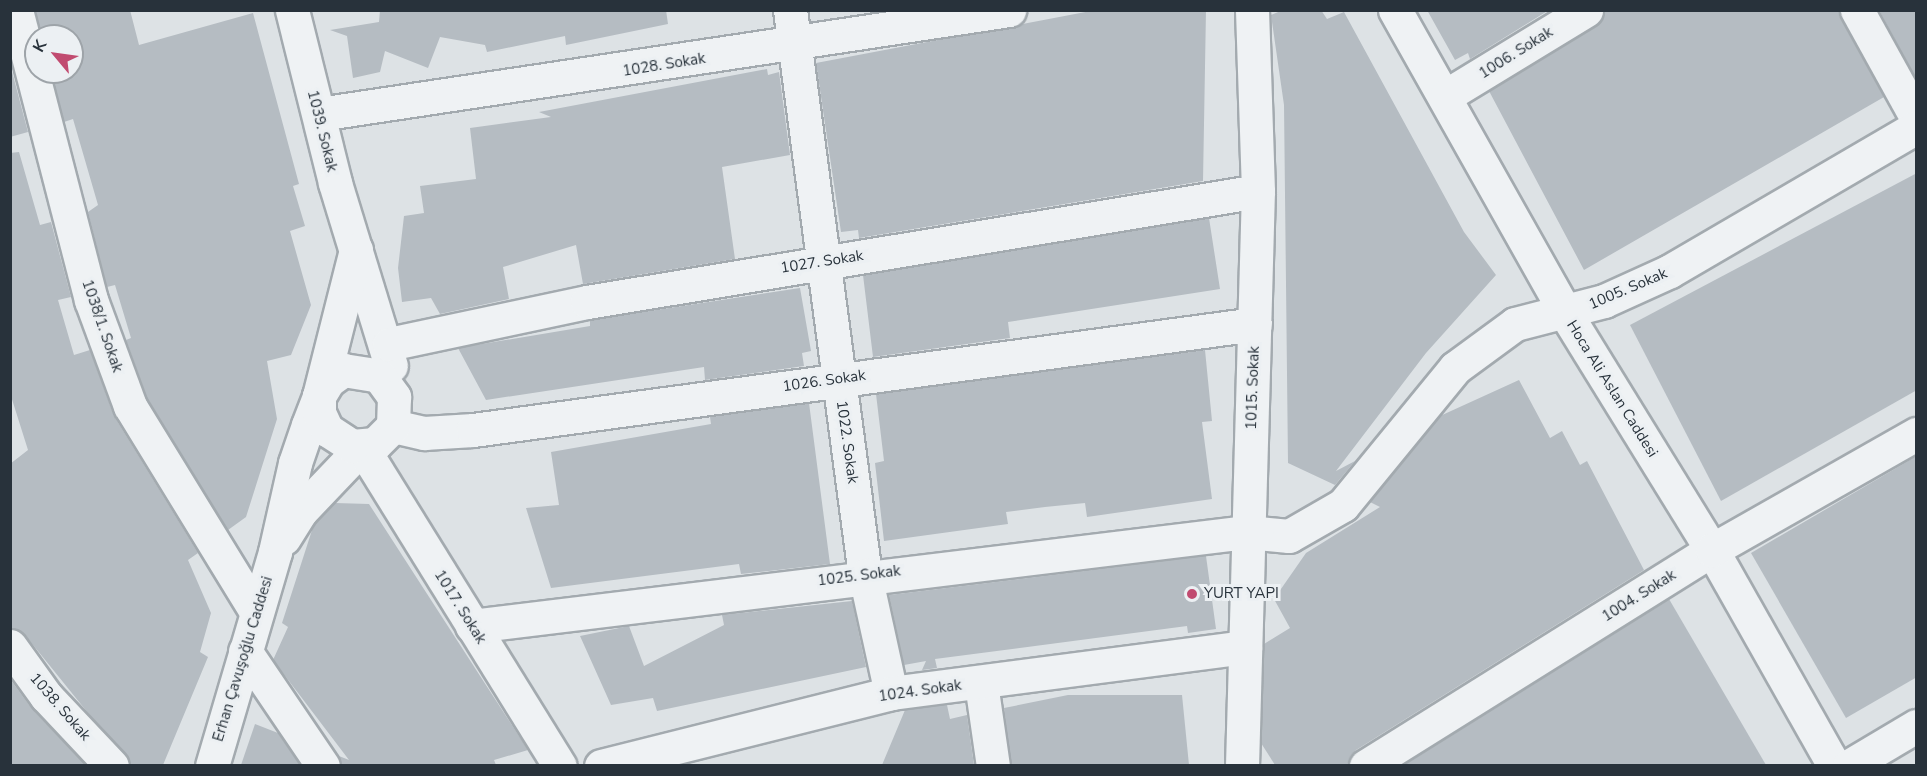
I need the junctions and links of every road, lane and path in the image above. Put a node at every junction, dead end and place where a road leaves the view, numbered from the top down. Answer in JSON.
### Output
{"nodes":[{"id":1,"x":16,"y":10,"type":"edge"},
{"id":2,"x":292,"y":10,"type":"edge"},
{"id":3,"x":790,"y":10,"type":"edge"},
{"id":4,"x":1009,"y":10,"type":"edge"},
{"id":5,"x":1252,"y":10,"type":"edge"},
{"id":6,"x":1395,"y":10,"type":"edge"},
{"id":7,"x":1586,"y":10,"type":"edge"},
{"id":8,"x":1857,"y":10,"type":"edge"},
{"id":9,"x":795,"y":44,"type":"junction"},
{"id":10,"x":1447,"y":95,"type":"junction"},
{"id":11,"x":319,"y":114,"type":"junction"},
{"id":12,"x":1917,"y":117,"type":"edge"},
{"id":13,"x":1917,"y":127,"type":"edge"},
{"id":14,"x":1258,"y":192,"type":"junction"},
{"id":15,"x":356,"y":250,"type":"junction"},
{"id":16,"x":824,"y":262,"type":"junction"},
{"id":17,"x":1566,"y":314,"type":"junction"},
{"id":18,"x":1255,"y":324,"type":"junction"},
{"id":19,"x":389,"y":344,"type":"junction"},
{"id":20,"x":837,"y":379,"type":"junction"},
{"id":21,"x":387,"y":384,"type":"junction"},
{"id":22,"x":319,"y":396,"type":"junction"},
{"id":23,"x":393,"y":426,"type":"junction"},
{"id":24,"x":1917,"y":434,"type":"edge"},
{"id":25,"x":362,"y":447,"type":"junction"},
{"id":26,"x":1247,"y":532,"type":"junction"},
{"id":27,"x":1712,"y":550,"type":"junction"},
{"id":28,"x":275,"y":552,"type":"junction"},
{"id":29,"x":866,"y":575,"type":"junction"},
{"id":30,"x":256,"y":612,"type":"junction"},
{"id":31,"x":472,"y":626,"type":"junction"},
{"id":32,"x":10,"y":646,"type":"edge"},
{"id":33,"x":1245,"y":647,"type":"junction"},
{"id":34,"x":245,"y":651,"type":"junction"},
{"id":35,"x":981,"y":683,"type":"junction"},
{"id":36,"x":891,"y":693,"type":"junction"},
{"id":37,"x":1917,"y":726,"type":"edge"},
{"id":38,"x":112,"y":765,"type":"edge"},
{"id":39,"x":212,"y":765,"type":"edge"},
{"id":40,"x":323,"y":765,"type":"edge"},
{"id":41,"x":560,"y":765,"type":"edge"},
{"id":42,"x":601,"y":765,"type":"edge"},
{"id":43,"x":993,"y":765,"type":"edge"},
{"id":44,"x":1242,"y":765,"type":"edge"},
{"id":45,"x":1366,"y":765,"type":"edge"},
{"id":46,"x":1834,"y":765,"type":"edge"},
{"id":47,"x":1849,"y":765,"type":"edge"}],
"edges":[{"from":1,"to":30,"type":"street","name":"1038/1. Sokak"},
{"from":2,"to":11,"type":"street","name":"1039. Sokak"},
{"from":3,"to":9,"type":"street","name":"1022. Sokak"},
{"from":4,"to":9,"type":"street","name":"1028. Sokak"},
{"from":5,"to":14,"type":"street","name":"1015. Sokak"},
{"from":6,"to":10,"type":"street","name":"Hoca Ali Aslan Caddesi"},
{"from":7,"to":10,"type":"street","name":"1006. Sokak"},
{"from":8,"to":12,"type":"street"},
{"from":9,"to":11,"type":"street","name":"1028. Sokak"},
{"from":9,"to":16,"type":"street","name":"1022. Sokak"},
{"from":10,"to":17,"type":"street","name":"Hoca Ali Aslan Caddesi"},
{"from":11,"to":15,"type":"street","name":"1039. Sokak"},
{"from":13,"to":17,"type":"street","name":"1005. Sokak"},
{"from":14,"to":16,"type":"street","name":"1027. Sokak"},
{"from":14,"to":18,"type":"street","name":"1015. Sokak"},
{"from":15,"to":19,"type":"street","name":"1039. Sokak"},
{"from":15,"to":22,"type":"street"},
{"from":16,"to":19,"type":"street","name":"1027. Sokak"},
{"from":16,"to":20,"type":"street","name":"1022. Sokak"},
{"from":17,"to":26,"type":"street","name":"1005. Sokak"},
{"from":17,"to":27,"type":"street","name":"Hoca Ali Aslan Caddesi"},
{"from":18,"to":20,"type":"street","name":"1026. Sokak"},
{"from":18,"to":26,"type":"street","name":"1015. Sokak"},
{"from":19,"to":21,"type":"street"},
{"from":20,"to":23,"type":"street","name":"1026. Sokak"},
{"from":20,"to":29,"type":"street","name":"1022. Sokak"},
{"from":21,"to":22,"type":"street"},
{"from":21,"to":23,"type":"street"},
{"from":22,"to":25,"type":"street"},
{"from":22,"to":28,"type":"street"},
{"from":23,"to":25,"type":"street"},
{"from":24,"to":27,"type":"street","name":"1004. Sokak"},
{"from":25,"to":28,"type":"street"},
{"from":25,"to":31,"type":"street","name":"1017. Sokak"},
{"from":26,"to":29,"type":"street","name":"1025. Sokak"},
{"from":26,"to":33,"type":"street","name":"1015. Sokak"},
{"from":27,"to":45,"type":"street","name":"1004. Sokak"},
{"from":27,"to":46,"type":"street","name":"Hoca Ali Aslan Caddesi"},
{"from":28,"to":30,"type":"street","name":"Erhan Çavuşoğlu Caddesi"},
{"from":29,"to":31,"type":"street","name":"1025. Sokak"},
{"from":29,"to":36,"type":"street","name":"1022. Sokak"},
{"from":30,"to":34,"type":"street","name":"Erhan Çavuşoğlu Caddesi"},
{"from":31,"to":41,"type":"street","name":"1017. Sokak"},
{"from":32,"to":38,"type":"street","name":"1038. Sokak"},
{"from":33,"to":35,"type":"street","name":"1024. Sokak"},
{"from":33,"to":44,"type":"street","name":"1015. Sokak"},
{"from":34,"to":39,"type":"street","name":"Erhan Çavuşoğlu Caddesi"},
{"from":34,"to":40,"type":"street"},
{"from":35,"to":36,"type":"street","name":"1024. Sokak"},
{"from":35,"to":43,"type":"street"},
{"from":36,"to":42,"type":"street","name":"1024. Sokak"},
{"from":37,"to":47,"type":"street"}]}
